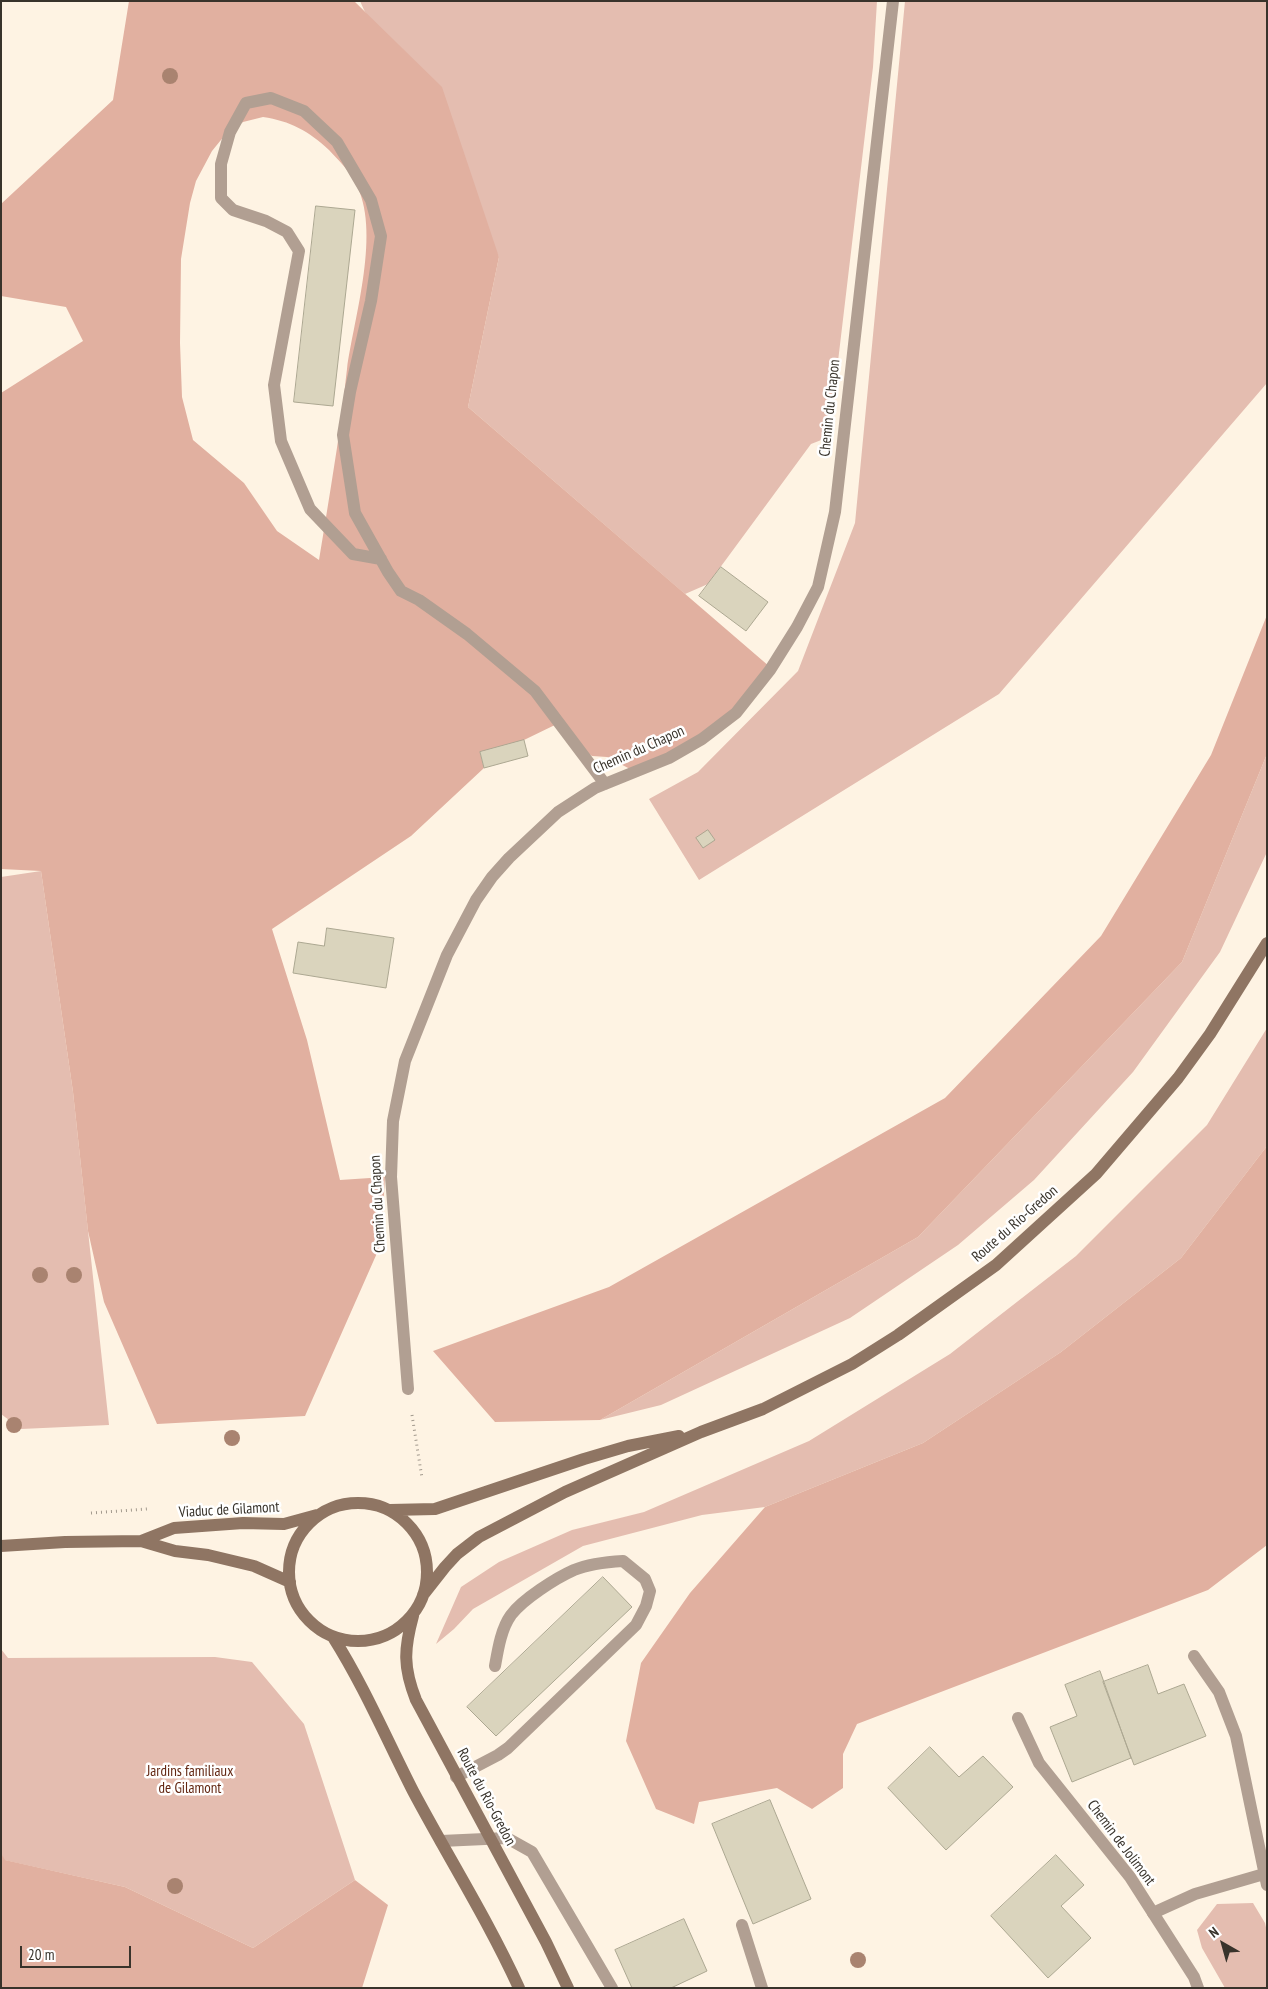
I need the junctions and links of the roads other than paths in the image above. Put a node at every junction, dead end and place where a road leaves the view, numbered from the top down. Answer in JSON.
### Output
{"nodes":[{"id":1,"x":893,"y":1,"type":"edge"},
{"id":2,"x":381,"y":559,"type":"junction"},
{"id":3,"x":605,"y":784,"type":"junction"},
{"id":4,"x":1267,"y":943,"type":"edge"},
{"id":5,"x":408,"y":1389,"type":"road end"},
{"id":6,"x":701,"y":1432,"type":"junction"},
{"id":7,"x":389,"y":1510,"type":"junction"},
{"id":8,"x":320,"y":1514,"type":"junction"},
{"id":9,"x":141,"y":1541,"type":"junction"},
{"id":10,"x":1,"y":1546,"type":"edge"},
{"id":11,"x":290,"y":1582,"type":"junction"},
{"id":12,"x":423,"y":1595,"type":"junction"},
{"id":13,"x":413,"y":1615,"type":"junction"},
{"id":14,"x":333,"y":1637,"type":"junction"},
{"id":15,"x":1194,"y":1656,"type":"dead end"},
{"id":16,"x":495,"y":1666,"type":"dead end"},
{"id":17,"x":1018,"y":1718,"type":"dead end"},
{"id":18,"x":456,"y":1777,"type":"junction"},
{"id":19,"x":490,"y":1838,"type":"junction"},
{"id":20,"x":441,"y":1841,"type":"junction"},
{"id":21,"x":1266,"y":1879,"type":"edge"},
{"id":22,"x":1153,"y":1913,"type":"junction"},
{"id":23,"x":742,"y":1925,"type":"dead end"},
{"id":24,"x":520,"y":1988,"type":"edge"},
{"id":25,"x":568,"y":1988,"type":"edge"},
{"id":26,"x":612,"y":1988,"type":"edge"},
{"id":27,"x":762,"y":1988,"type":"edge"},
{"id":28,"x":1198,"y":1988,"type":"edge"}],
"edges":[{"from":1,"to":3,"type":"street","name":"Chemin du Chapon"},
{"from":2,"to":2,"type":"street"},
{"from":2,"to":3,"type":"street"},
{"from":3,"to":5,"type":"street","name":"Chemin du Chapon"},
{"from":4,"to":6,"type":"main road","name":"Route du Rio-Gredon"},
{"from":6,"to":7,"type":"main road","name":"Route du Rio-Gredon"},
{"from":6,"to":12,"type":"main road","name":"Route du Rio-Gredon"},
{"from":7,"to":8,"type":"main road"},
{"from":7,"to":12,"type":"main road"},
{"from":8,"to":9,"type":"main road","name":"Viaduc de Gilamont"},
{"from":8,"to":11,"type":"main road"},
{"from":9,"to":10,"type":"main road","name":"Viaduc de Gilamont"},
{"from":9,"to":11,"type":"main road","name":"Viaduc de Gilamont"},
{"from":11,"to":14,"type":"main road"},
{"from":12,"to":13,"type":"main road"},
{"from":13,"to":14,"type":"main road"},
{"from":13,"to":18,"type":"main road","name":"Route du Rio-Gredon"},
{"from":14,"to":20,"type":"main road"},
{"from":15,"to":21,"type":"street"},
{"from":16,"to":18,"type":"street"},
{"from":17,"to":22,"type":"street","name":"Chemin de Jolimont"},
{"from":18,"to":19,"type":"main road","name":"Route du Rio-Gredon"},
{"from":19,"to":20,"type":"street"},
{"from":19,"to":25,"type":"main road","name":"Route du Rio-Gredon"},
{"from":19,"to":26,"type":"street"},
{"from":20,"to":24,"type":"main road"},
{"from":21,"to":22,"type":"street"},
{"from":22,"to":28,"type":"street","name":"Chemin de Jolimont"},
{"from":23,"to":27,"type":"street"}]}
